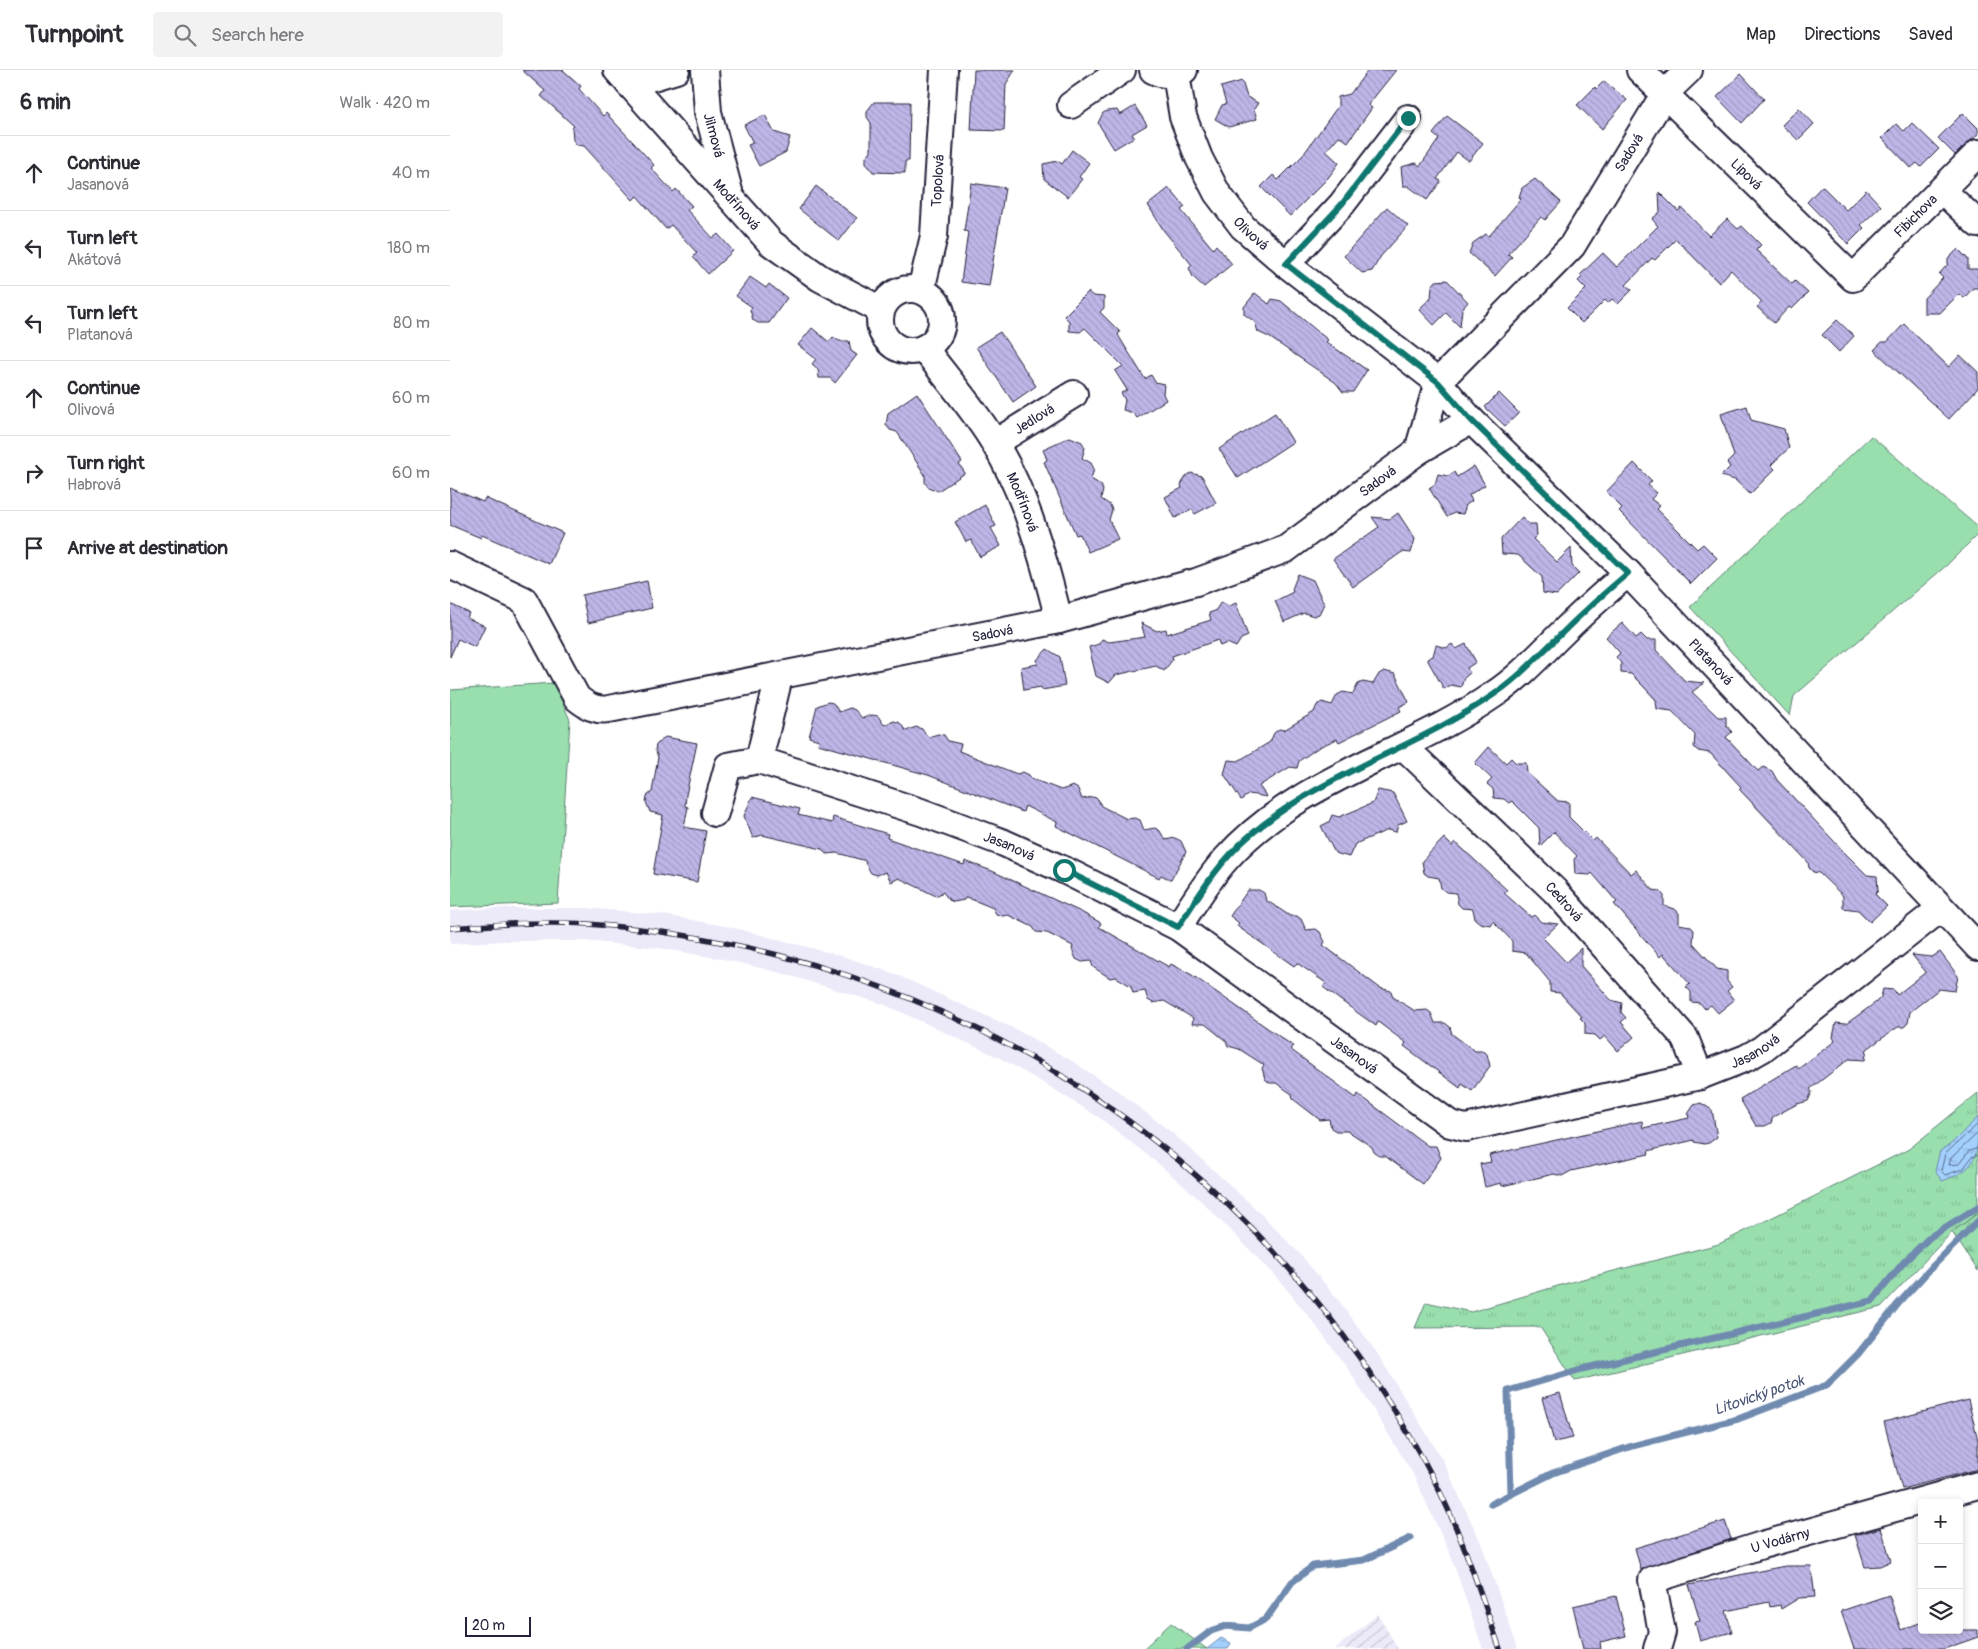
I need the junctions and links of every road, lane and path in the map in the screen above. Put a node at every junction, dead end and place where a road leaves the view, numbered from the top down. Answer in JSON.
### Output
{"nodes":[{"id":1,"x":676,"y":70,"type":"edge"},
{"id":2,"x":705,"y":70,"type":"edge"},
{"id":3,"x":944,"y":70,"type":"edge"},
{"id":4,"x":1122,"y":70,"type":"edge"},
{"id":5,"x":1640,"y":70,"type":"edge"},
{"id":6,"x":1689,"y":70,"type":"edge"},
{"id":7,"x":1171,"y":71,"type":"edge"},
{"id":8,"x":623,"y":77,"type":"edge"},
{"id":9,"x":1665,"y":93,"type":"junction"},
{"id":10,"x":1071,"y":105,"type":"dead end"},
{"id":11,"x":1408,"y":118,"type":"dead end"},
{"id":12,"x":1978,"y":153,"type":"edge"},
{"id":13,"x":1943,"y":191,"type":"junction"},
{"id":14,"x":732,"y":200,"type":"junction"},
{"id":15,"x":1978,"y":224,"type":"edge"},
{"id":16,"x":1286,"y":264,"type":"junction"},
{"id":17,"x":1853,"y":278,"type":"joint"},
{"id":18,"x":921,"y":290,"type":"junction"},
{"id":19,"x":881,"y":310,"type":"junction"},
{"id":20,"x":924,"y":348,"type":"junction"},
{"id":21,"x":1438,"y":382,"type":"junction"},
{"id":22,"x":1074,"y":394,"type":"dead end"},
{"id":23,"x":1471,"y":420,"type":"junction"},
{"id":24,"x":995,"y":443,"type":"junction"},
{"id":25,"x":1418,"y":451,"type":"junction"},
{"id":26,"x":450,"y":565,"type":"edge"},
{"id":27,"x":1628,"y":573,"type":"junction"},
{"id":28,"x":1058,"y":620,"type":"junction"},
{"id":29,"x":779,"y":676,"type":"junction"},
{"id":30,"x":1402,"y":746,"type":"junction"},
{"id":31,"x":759,"y":760,"type":"junction"},
{"id":32,"x":715,"y":813,"type":"dead end"},
{"id":33,"x":1940,"y":910,"type":"junction"},
{"id":34,"x":1178,"y":927,"type":"junction"},
{"id":35,"x":1978,"y":947,"type":"edge"},
{"id":36,"x":1700,"y":1076,"type":"junction"},
{"id":37,"x":1978,"y":1485,"type":"edge"},
{"id":38,"x":1657,"y":1649,"type":"edge"}],
"edges":[{"from":1,"to":8,"type":"street"},
{"from":2,"to":14,"type":"street","name":"Jilmová"},
{"from":3,"to":18,"type":"street","name":"Topolová"},
{"from":4,"to":10,"type":"street"},
{"from":5,"to":9,"type":"street","name":"Lipová"},
{"from":6,"to":9,"type":"street","name":"Sadová"},
{"from":7,"to":16,"type":"street","name":"Olivová"},
{"from":8,"to":14,"type":"street","name":"Modřínová"},
{"from":9,"to":17,"type":"street","name":"Lipová"},
{"from":9,"to":21,"type":"street","name":"Sadová"},
{"from":11,"to":16,"type":"street"},
{"from":12,"to":13,"type":"street","name":"Fibichova"},
{"from":13,"to":15,"type":"street"},
{"from":13,"to":17,"type":"street","name":"Fibichova"},
{"from":14,"to":19,"type":"street","name":"Modřínová"},
{"from":16,"to":21,"type":"street","name":"Olivová"},
{"from":18,"to":19,"type":"street"},
{"from":18,"to":20,"type":"street"},
{"from":19,"to":20,"type":"street"},
{"from":20,"to":24,"type":"street","name":"Modřínová"},
{"from":21,"to":23,"type":"street","name":"Platanová"},
{"from":21,"to":25,"type":"street","name":"Sadová"},
{"from":22,"to":24,"type":"street","name":"Jedlová"},
{"from":23,"to":25,"type":"street","name":"Sadová"},
{"from":23,"to":27,"type":"street","name":"Platanová"},
{"from":24,"to":28,"type":"street","name":"Modřínová"},
{"from":25,"to":28,"type":"street","name":"Sadová"},
{"from":26,"to":29,"type":"street","name":"Sadová"},
{"from":27,"to":30,"type":"street"},
{"from":27,"to":33,"type":"street","name":"Platanová"},
{"from":28,"to":29,"type":"street","name":"Sadová"},
{"from":29,"to":31,"type":"street"},
{"from":30,"to":34,"type":"street"},
{"from":30,"to":36,"type":"street","name":"Cedrová"},
{"from":31,"to":32,"type":"street","name":"Jasanová"},
{"from":31,"to":34,"type":"street","name":"Jasanová"},
{"from":33,"to":35,"type":"street","name":"Platanová"},
{"from":33,"to":36,"type":"street","name":"Jasanová"},
{"from":34,"to":36,"type":"street","name":"Jasanová"},
{"from":37,"to":38,"type":"street","name":"U Vodárny"}]}
